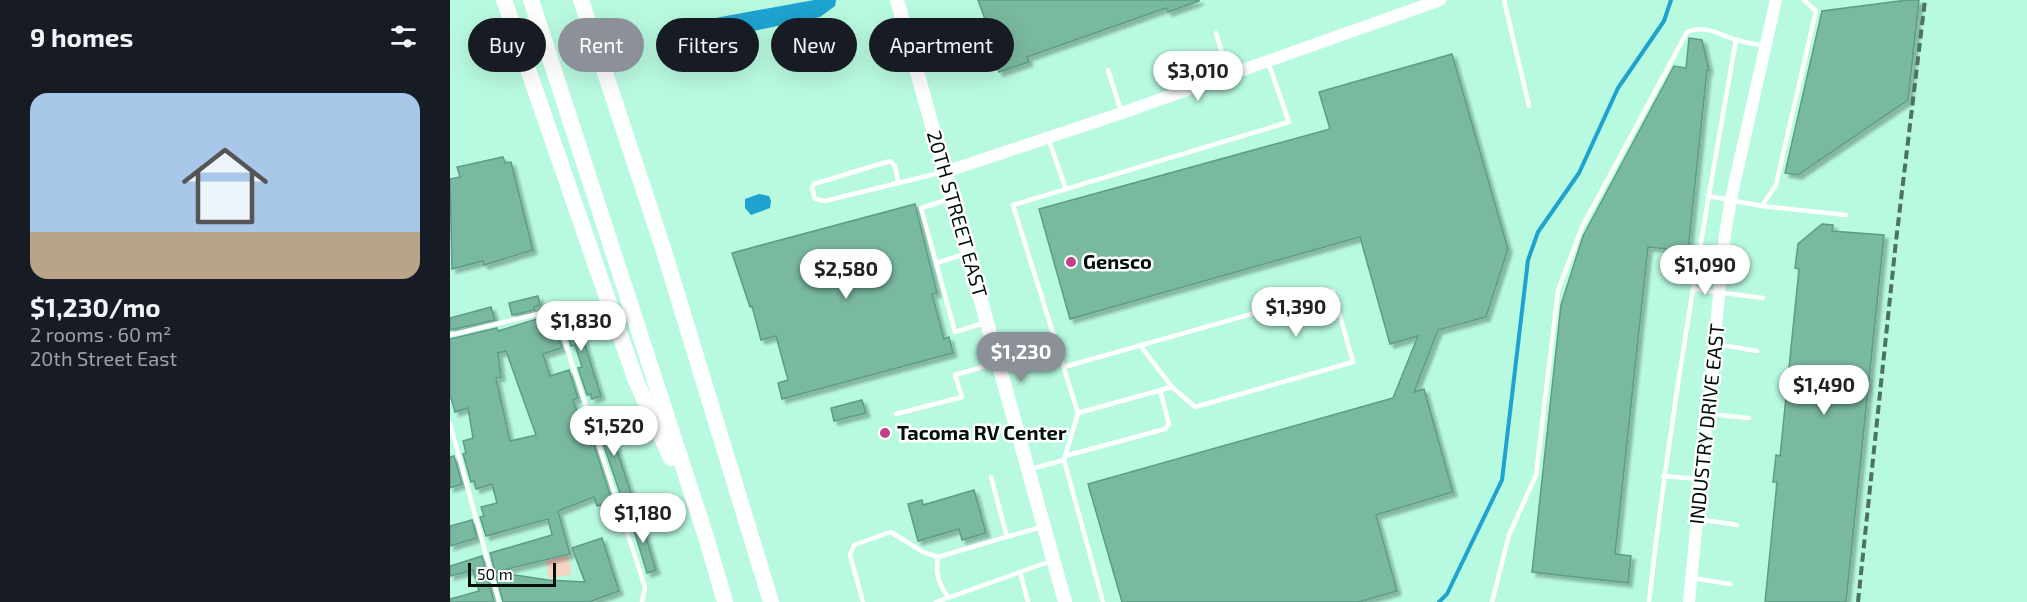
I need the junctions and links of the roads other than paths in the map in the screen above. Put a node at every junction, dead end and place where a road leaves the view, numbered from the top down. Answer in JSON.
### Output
{"nodes":[{"id":1,"x":504,"y":0,"type":"edge"},
{"id":2,"x":531,"y":0,"type":"edge"},
{"id":3,"x":581,"y":0,"type":"edge"},
{"id":4,"x":897,"y":0,"type":"edge"},
{"id":5,"x":1440,"y":0,"type":"edge"},
{"id":6,"x":1504,"y":0,"type":"edge"},
{"id":7,"x":1776,"y":0,"type":"edge"},
{"id":8,"x":1804,"y":0,"type":"edge"},
{"id":9,"x":1420,"y":3,"type":"edge"},
{"id":10,"x":1216,"y":33,"type":"dead end"},
{"id":11,"x":1736,"y":40,"type":"junction"},
{"id":12,"x":1765,"y":46,"type":"junction"},
{"id":13,"x":1268,"y":61,"type":"junction"},
{"id":14,"x":1108,"y":70,"type":"dead end"},
{"id":15,"x":1229,"y":75,"type":"junction"},
{"id":16,"x":1529,"y":106,"type":"dead end"},
{"id":17,"x":1122,"y":113,"type":"junction"},
{"id":18,"x":1048,"y":138,"type":"junction"},
{"id":19,"x":945,"y":172,"type":"junction"},
{"id":20,"x":898,"y":182,"type":"junction"},
{"id":21,"x":1066,"y":189,"type":"junction"},
{"id":22,"x":1708,"y":196,"type":"junction"},
{"id":23,"x":953,"y":198,"type":"junction"},
{"id":24,"x":1731,"y":201,"type":"junction"},
{"id":25,"x":1762,"y":206,"type":"junction"},
{"id":26,"x":1846,"y":215,"type":"dead end"},
{"id":27,"x":968,"y":253,"type":"junction"},
{"id":28,"x":936,"y":264,"type":"junction"},
{"id":29,"x":1693,"y":289,"type":"junction"},
{"id":30,"x":1720,"y":292,"type":"junction"},
{"id":31,"x":1762,"y":298,"type":"dead end"},
{"id":32,"x":987,"y":322,"type":"junction"},
{"id":33,"x":450,"y":335,"type":"edge"},
{"id":34,"x":1716,"y":344,"type":"junction"},
{"id":35,"x":1140,"y":345,"type":"junction"},
{"id":36,"x":1757,"y":351,"type":"dead end"},
{"id":37,"x":999,"y":362,"type":"junction"},
{"id":38,"x":1064,"y":367,"type":"junction"},
{"id":39,"x":1172,"y":387,"type":"junction"},
{"id":40,"x":1160,"y":390,"type":"junction"},
{"id":41,"x":1078,"y":413,"type":"junction"},
{"id":42,"x":896,"y":414,"type":"dead end"},
{"id":43,"x":1709,"y":414,"type":"junction"},
{"id":44,"x":1749,"y":418,"type":"dead end"},
{"id":45,"x":450,"y":424,"type":"edge"},
{"id":46,"x":1064,"y":458,"type":"junction"},
{"id":47,"x":1028,"y":470,"type":"junction"},
{"id":48,"x":1663,"y":476,"type":"junction"},
{"id":49,"x":991,"y":477,"type":"dead end"},
{"id":50,"x":1702,"y":480,"type":"junction"},
{"id":51,"x":1698,"y":519,"type":"junction"},
{"id":52,"x":1737,"y":525,"type":"dead end"},
{"id":53,"x":1044,"y":526,"type":"junction"},
{"id":54,"x":706,"y":537,"type":"junction"},
{"id":55,"x":1007,"y":537,"type":"junction"},
{"id":56,"x":938,"y":557,"type":"junction"},
{"id":57,"x":1054,"y":560,"type":"junction"},
{"id":58,"x":1020,"y":572,"type":"junction"},
{"id":59,"x":1692,"y":578,"type":"junction"},
{"id":60,"x":1730,"y":584,"type":"dead end"},
{"id":61,"x":950,"y":598,"type":"junction"},
{"id":62,"x":500,"y":602,"type":"edge"},
{"id":63,"x":642,"y":602,"type":"edge"},
{"id":64,"x":725,"y":602,"type":"edge"},
{"id":65,"x":771,"y":602,"type":"edge"},
{"id":66,"x":863,"y":602,"type":"edge"},
{"id":67,"x":936,"y":602,"type":"edge"},
{"id":68,"x":1028,"y":602,"type":"edge"},
{"id":69,"x":1065,"y":602,"type":"edge"},
{"id":70,"x":1103,"y":602,"type":"edge"},
{"id":71,"x":1492,"y":602,"type":"edge"},
{"id":72,"x":1649,"y":602,"type":"edge"},
{"id":73,"x":1689,"y":602,"type":"edge"}],
"edges":[{"from":1,"to":54,"type":"highway"},
{"from":2,"to":54,"type":"highway"},
{"from":3,"to":65,"type":"highway"},
{"from":4,"to":19,"type":"main road","name":"20TH STREET EAST"},
{"from":5,"to":9,"type":"street"},
{"from":6,"to":16,"type":"lane"},
{"from":7,"to":12,"type":"street","name":"INDUSTRY DRIVE EAST"},
{"from":8,"to":25,"type":"lane"},
{"from":9,"to":13,"type":"street"},
{"from":10,"to":15,"type":"lane"},
{"from":11,"to":12,"type":"lane"},
{"from":11,"to":22,"type":"lane"},
{"from":11,"to":71,"type":"lane"},
{"from":12,"to":24,"type":"street","name":"INDUSTRY DRIVE EAST"},
{"from":13,"to":15,"type":"street"},
{"from":13,"to":21,"type":"lane"},
{"from":14,"to":17,"type":"lane"},
{"from":15,"to":17,"type":"street"},
{"from":17,"to":18,"type":"street"},
{"from":18,"to":19,"type":"street"},
{"from":18,"to":21,"type":"lane"},
{"from":19,"to":20,"type":"lane"},
{"from":19,"to":23,"type":"main road","name":"20TH STREET EAST"},
{"from":20,"to":20,"type":"lane"},
{"from":21,"to":38,"type":"lane"},
{"from":22,"to":24,"type":"lane"},
{"from":22,"to":29,"type":"lane"},
{"from":23,"to":27,"type":"main road","name":"20TH STREET EAST"},
{"from":23,"to":28,"type":"lane"},
{"from":24,"to":25,"type":"lane"},
{"from":24,"to":30,"type":"street","name":"INDUSTRY DRIVE EAST"},
{"from":25,"to":26,"type":"lane"},
{"from":27,"to":28,"type":"lane"},
{"from":27,"to":32,"type":"main road","name":"20TH STREET EAST"},
{"from":28,"to":32,"type":"lane"},
{"from":29,"to":30,"type":"lane"},
{"from":29,"to":48,"type":"lane"},
{"from":30,"to":31,"type":"lane"},
{"from":30,"to":34,"type":"street","name":"INDUSTRY DRIVE EAST"},
{"from":32,"to":37,"type":"main road","name":"20TH STREET EAST"},
{"from":33,"to":63,"type":"lane"},
{"from":34,"to":36,"type":"lane"},
{"from":34,"to":43,"type":"street","name":"INDUSTRY DRIVE EAST"},
{"from":35,"to":38,"type":"lane"},
{"from":35,"to":39,"type":"lane"},
{"from":35,"to":39,"type":"lane"},
{"from":37,"to":42,"type":"lane"},
{"from":37,"to":47,"type":"main road","name":"20TH STREET EAST"},
{"from":38,"to":41,"type":"lane"},
{"from":39,"to":40,"type":"lane"},
{"from":40,"to":41,"type":"lane"},
{"from":40,"to":46,"type":"lane"},
{"from":41,"to":46,"type":"lane"},
{"from":43,"to":44,"type":"lane"},
{"from":43,"to":50,"type":"street","name":"INDUSTRY DRIVE EAST"},
{"from":45,"to":62,"type":"lane"},
{"from":46,"to":47,"type":"lane"},
{"from":46,"to":70,"type":"lane"},
{"from":47,"to":53,"type":"main road","name":"20TH STREET EAST"},
{"from":48,"to":50,"type":"lane"},
{"from":48,"to":72,"type":"lane"},
{"from":49,"to":55,"type":"lane"},
{"from":50,"to":51,"type":"street","name":"INDUSTRY DRIVE EAST"},
{"from":51,"to":52,"type":"lane"},
{"from":51,"to":59,"type":"street","name":"INDUSTRY DRIVE EAST"},
{"from":53,"to":55,"type":"lane"},
{"from":53,"to":57,"type":"main road","name":"20TH STREET EAST"},
{"from":54,"to":64,"type":"highway"},
{"from":55,"to":56,"type":"lane"},
{"from":56,"to":61,"type":"lane"},
{"from":56,"to":66,"type":"lane"},
{"from":57,"to":58,"type":"lane"},
{"from":57,"to":69,"type":"main road","name":"20TH STREET EAST"},
{"from":58,"to":61,"type":"lane"},
{"from":58,"to":68,"type":"lane"},
{"from":59,"to":60,"type":"lane"},
{"from":59,"to":73,"type":"street","name":"INDUSTRY DRIVE EAST"},
{"from":61,"to":67,"type":"lane"}]}
